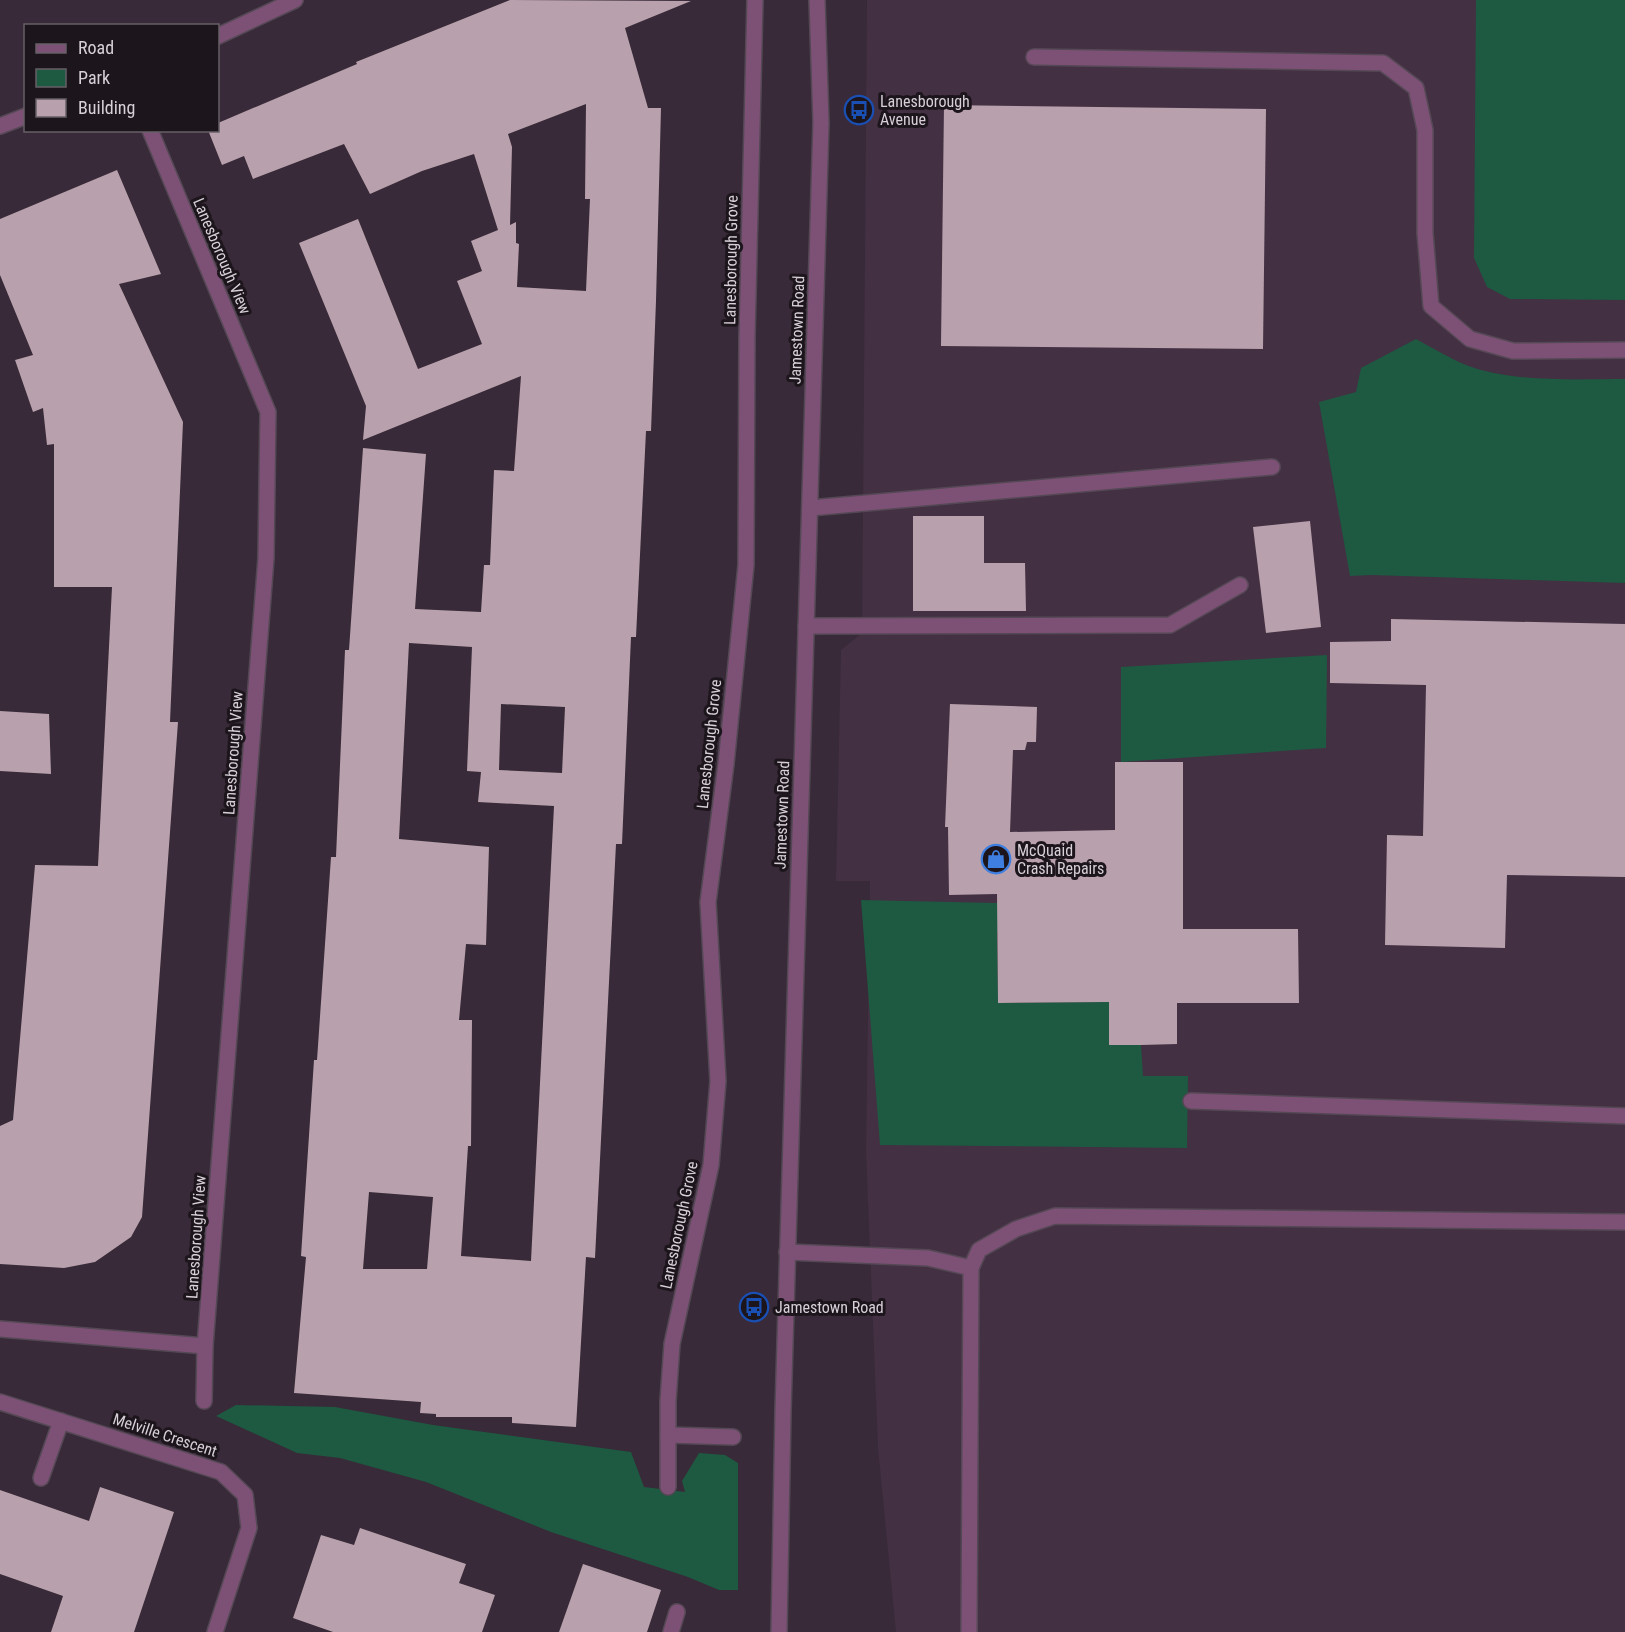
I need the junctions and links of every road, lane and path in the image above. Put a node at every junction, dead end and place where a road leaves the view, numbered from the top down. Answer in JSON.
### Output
{"nodes":[{"id":1,"x":295,"y":0,"type":"edge"},
{"id":2,"x":755,"y":0,"type":"edge"},
{"id":3,"x":817,"y":0,"type":"edge"},
{"id":4,"x":219,"y":36,"type":"edge"},
{"id":5,"x":1034,"y":57,"type":"dead end"},
{"id":6,"x":24,"y":117,"type":"edge"},
{"id":7,"x":0,"y":126,"type":"edge"},
{"id":8,"x":151,"y":132,"type":"edge"},
{"id":9,"x":1625,"y":350,"type":"edge"},
{"id":10,"x":1272,"y":467,"type":"dead end"},
{"id":11,"x":810,"y":508,"type":"junction"},
{"id":12,"x":1240,"y":585,"type":"dead end"},
{"id":13,"x":806,"y":626,"type":"junction"},
{"id":14,"x":1191,"y":1101,"type":"dead end"},
{"id":15,"x":1625,"y":1116,"type":"edge"},
{"id":16,"x":1625,"y":1222,"type":"edge"},
{"id":17,"x":787,"y":1252,"type":"junction"},
{"id":18,"x":971,"y":1268,"type":"junction"},
{"id":19,"x":0,"y":1329,"type":"edge"},
{"id":20,"x":205,"y":1346,"type":"junction"},
{"id":21,"x":204,"y":1401,"type":"dead end"},
{"id":22,"x":0,"y":1402,"type":"edge"},
{"id":23,"x":61,"y":1421,"type":"junction"},
{"id":24,"x":668,"y":1435,"type":"junction"},
{"id":25,"x":732,"y":1437,"type":"dead end"},
{"id":26,"x":41,"y":1478,"type":"dead end"},
{"id":27,"x":668,"y":1487,"type":"dead end"},
{"id":28,"x":677,"y":1612,"type":"dead end"},
{"id":29,"x":215,"y":1632,"type":"edge"},
{"id":30,"x":671,"y":1632,"type":"edge"},
{"id":31,"x":778,"y":1632,"type":"edge"},
{"id":32,"x":969,"y":1632,"type":"edge"}],
"edges":[{"from":1,"to":4,"type":"street"},
{"from":2,"to":24,"type":"street","name":"Lanesborough Grove"},
{"from":3,"to":11,"type":"street","name":"Jamestown Road"},
{"from":5,"to":9,"type":"street"},
{"from":6,"to":7,"type":"street"},
{"from":8,"to":20,"type":"street","name":"Lanesborough View"},
{"from":10,"to":11,"type":"street"},
{"from":11,"to":13,"type":"street","name":"Jamestown Road"},
{"from":12,"to":13,"type":"street"},
{"from":13,"to":17,"type":"street","name":"Jamestown Road"},
{"from":14,"to":15,"type":"street"},
{"from":16,"to":18,"type":"street"},
{"from":17,"to":18,"type":"street"},
{"from":17,"to":31,"type":"street","name":"Jamestown Road"},
{"from":18,"to":32,"type":"street"},
{"from":19,"to":20,"type":"street"},
{"from":20,"to":21,"type":"street","name":"Lanesborough View"},
{"from":22,"to":23,"type":"street","name":"Melville Crescent"},
{"from":23,"to":26,"type":"street"},
{"from":23,"to":29,"type":"street","name":"Melville Crescent"},
{"from":24,"to":25,"type":"street"},
{"from":24,"to":27,"type":"street","name":"Lanesborough Grove"},
{"from":28,"to":30,"type":"street"}]}
